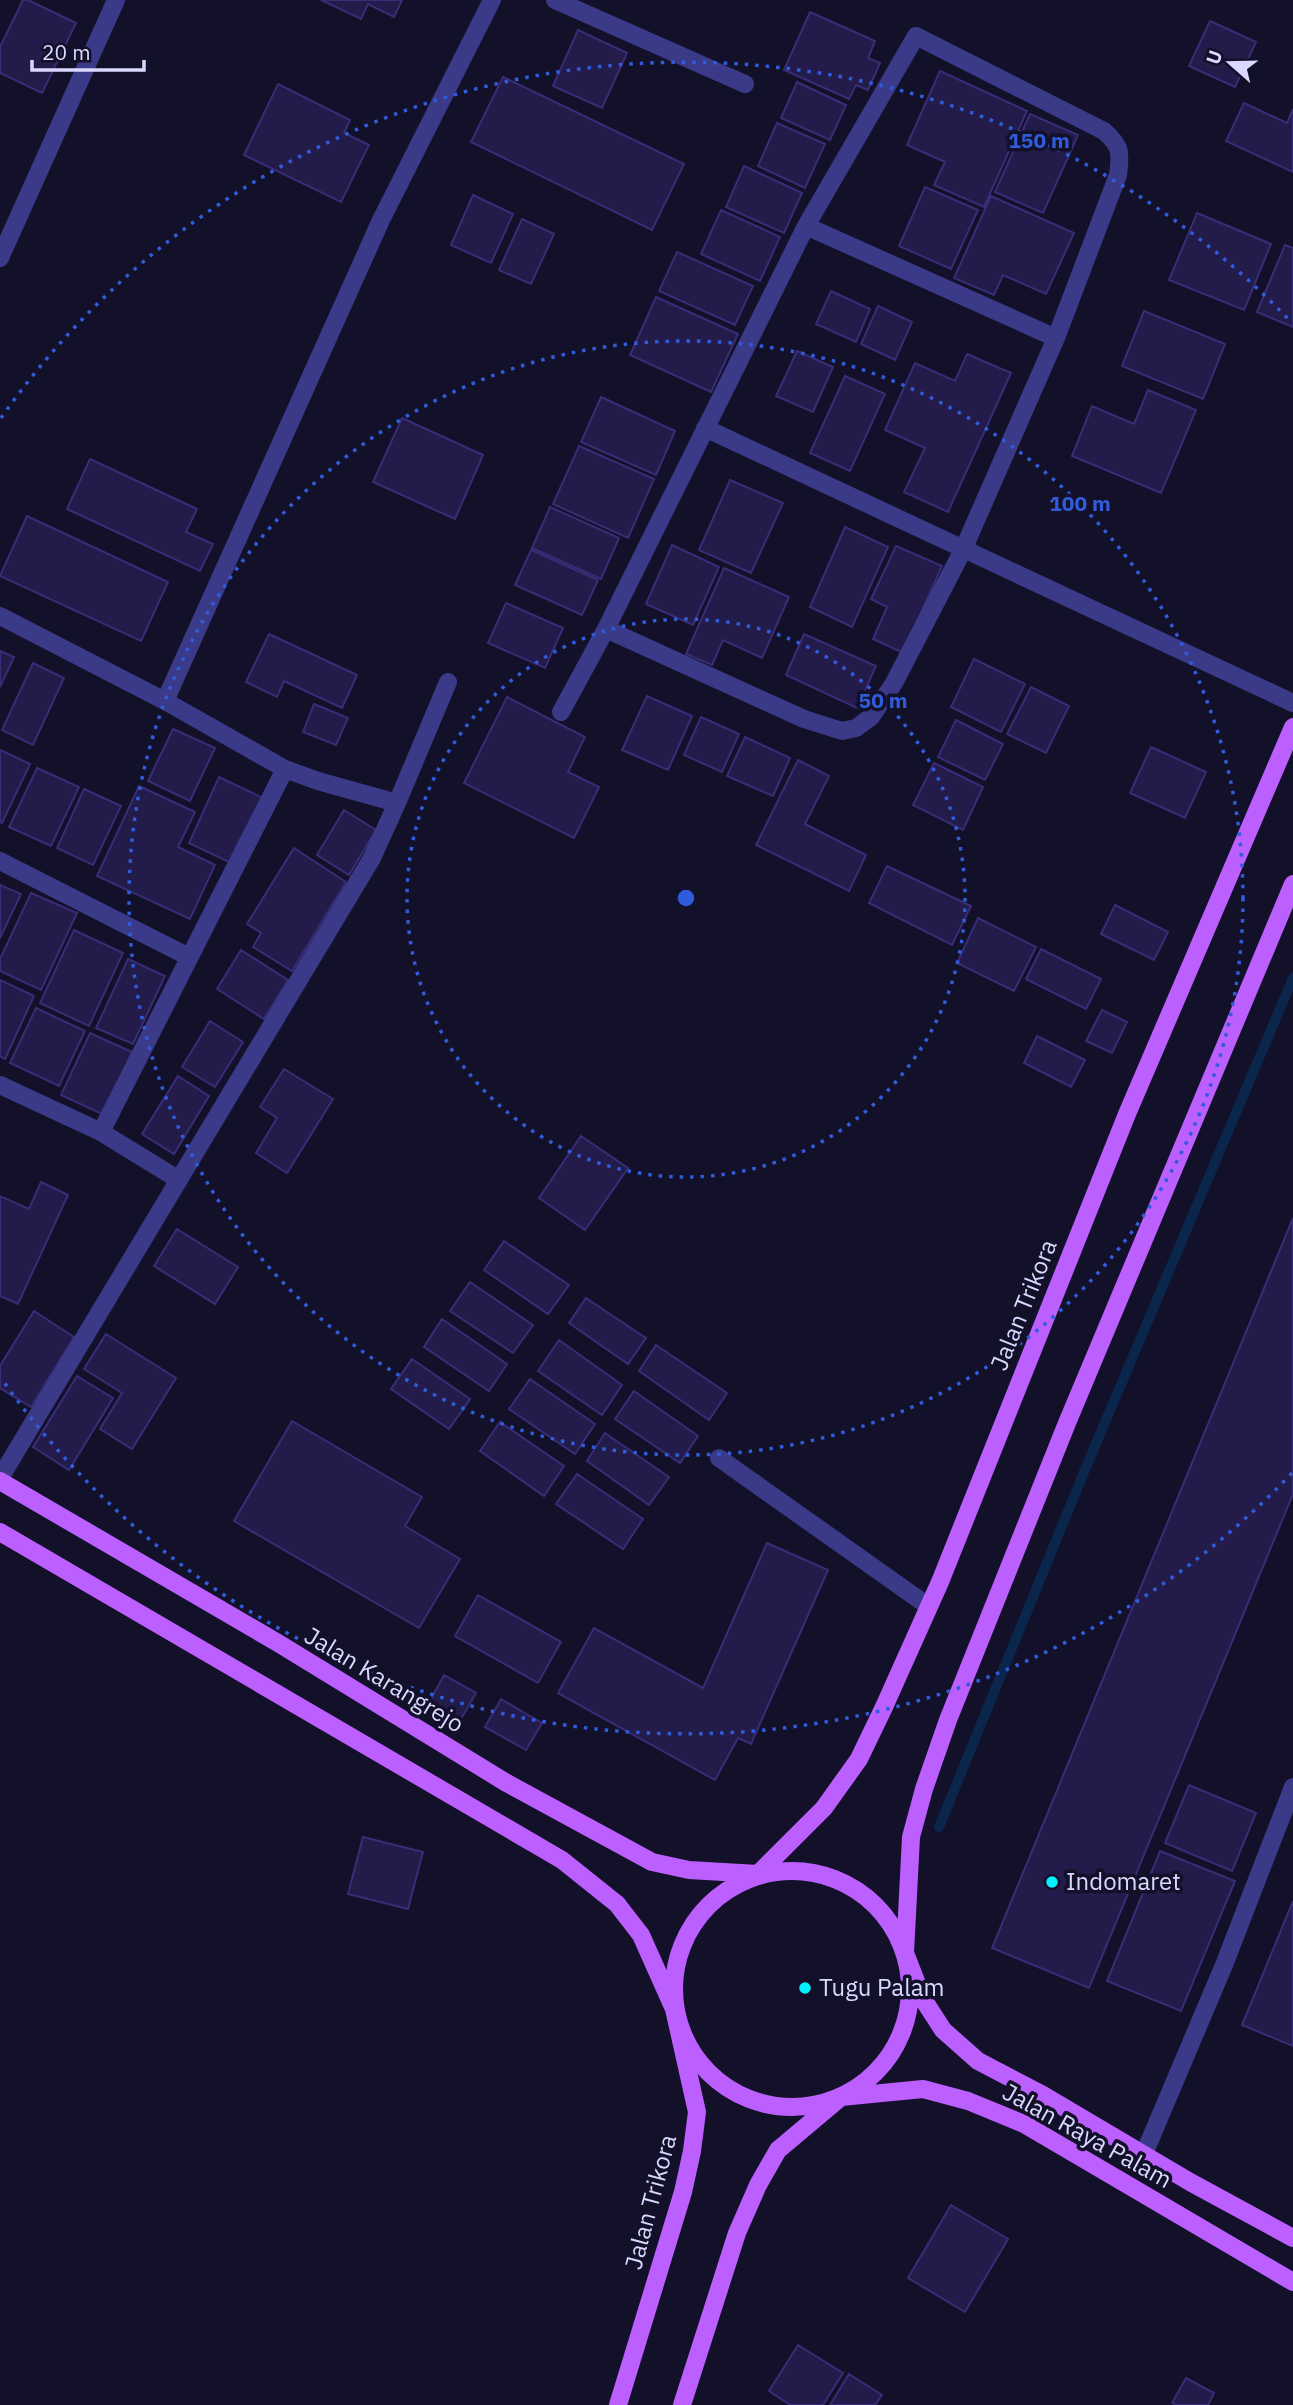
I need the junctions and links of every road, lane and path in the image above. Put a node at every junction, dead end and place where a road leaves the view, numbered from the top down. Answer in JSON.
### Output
{"nodes":[{"id":1,"x":116,"y":0,"type":"edge"},
{"id":2,"x":492,"y":0,"type":"edge"},
{"id":3,"x":555,"y":0,"type":"edge"},
{"id":4,"x":745,"y":84,"type":"dead end"},
{"id":5,"x":806,"y":226,"type":"junction"},
{"id":6,"x":0,"y":258,"type":"edge"},
{"id":7,"x":1056,"y":338,"type":"junction"},
{"id":8,"x":705,"y":428,"type":"junction"},
{"id":9,"x":964,"y":550,"type":"junction"},
{"id":10,"x":0,"y":616,"type":"edge"},
{"id":11,"x":606,"y":629,"type":"junction"},
{"id":12,"x":448,"y":682,"type":"dead end"},
{"id":13,"x":165,"y":701,"type":"junction"},
{"id":14,"x":1293,"y":703,"type":"edge"},
{"id":15,"x":561,"y":712,"type":"dead end"},
{"id":16,"x":1293,"y":727,"type":"edge"},
{"id":17,"x":285,"y":769,"type":"junction"},
{"id":18,"x":397,"y":803,"type":"junction"},
{"id":19,"x":0,"y":861,"type":"edge"},
{"id":20,"x":1293,"y":884,"type":"edge"},
{"id":21,"x":189,"y":957,"type":"junction"},
{"id":22,"x":0,"y":1085,"type":"edge"},
{"id":23,"x":101,"y":1132,"type":"junction"},
{"id":24,"x":179,"y":1181,"type":"junction"},
{"id":25,"x":719,"y":1458,"type":"dead end"},
{"id":26,"x":0,"y":1480,"type":"edge"},
{"id":27,"x":0,"y":1532,"type":"edge"},
{"id":28,"x":928,"y":1606,"type":"junction"},
{"id":29,"x":1293,"y":1787,"type":"edge"},
{"id":30,"x":758,"y":1874,"type":"junction"},
{"id":31,"x":905,"y":1953,"type":"junction"},
{"id":32,"x":674,"y":2009,"type":"junction"},
{"id":33,"x":841,"y":2097,"type":"junction"},
{"id":34,"x":1144,"y":2154,"type":"junction"},
{"id":35,"x":1293,"y":2238,"type":"edge"},
{"id":36,"x":1293,"y":2282,"type":"edge"},
{"id":37,"x":618,"y":2405,"type":"edge"},
{"id":38,"x":682,"y":2405,"type":"edge"}],
"edges":[{"from":1,"to":6,"type":"street"},
{"from":2,"to":13,"type":"street"},
{"from":3,"to":4,"type":"street"},
{"from":5,"to":7,"type":"street"},
{"from":5,"to":7,"type":"street"},
{"from":5,"to":8,"type":"street"},
{"from":7,"to":9,"type":"street"},
{"from":8,"to":9,"type":"street"},
{"from":8,"to":11,"type":"street"},
{"from":9,"to":11,"type":"street"},
{"from":9,"to":14,"type":"street"},
{"from":10,"to":13,"type":"street"},
{"from":11,"to":15,"type":"street"},
{"from":12,"to":18,"type":"street"},
{"from":13,"to":17,"type":"street"},
{"from":16,"to":28,"type":"main road","name":"Jalan Trikora"},
{"from":17,"to":18,"type":"street"},
{"from":17,"to":21,"type":"street"},
{"from":18,"to":24,"type":"street"},
{"from":19,"to":21,"type":"street"},
{"from":20,"to":31,"type":"main road"},
{"from":21,"to":23,"type":"street"},
{"from":22,"to":23,"type":"street"},
{"from":23,"to":24,"type":"street"},
{"from":24,"to":26,"type":"street"},
{"from":25,"to":28,"type":"street"},
{"from":26,"to":30,"type":"main road","name":"Jalan Karangrejo"},
{"from":27,"to":32,"type":"main road"},
{"from":28,"to":30,"type":"main road","name":"Jalan Trikora"},
{"from":29,"to":34,"type":"street"},
{"from":30,"to":31,"type":"main road"},
{"from":30,"to":32,"type":"main road"},
{"from":31,"to":33,"type":"main road"},
{"from":31,"to":34,"type":"main road","name":"Jalan Raya Palam"},
{"from":32,"to":33,"type":"main road"},
{"from":32,"to":37,"type":"main road","name":"Jalan Trikora"},
{"from":33,"to":36,"type":"main road","name":"Jalan Raya Palam"},
{"from":33,"to":38,"type":"main road"},
{"from":34,"to":35,"type":"main road","name":"Jalan Raya Palam"}]}
